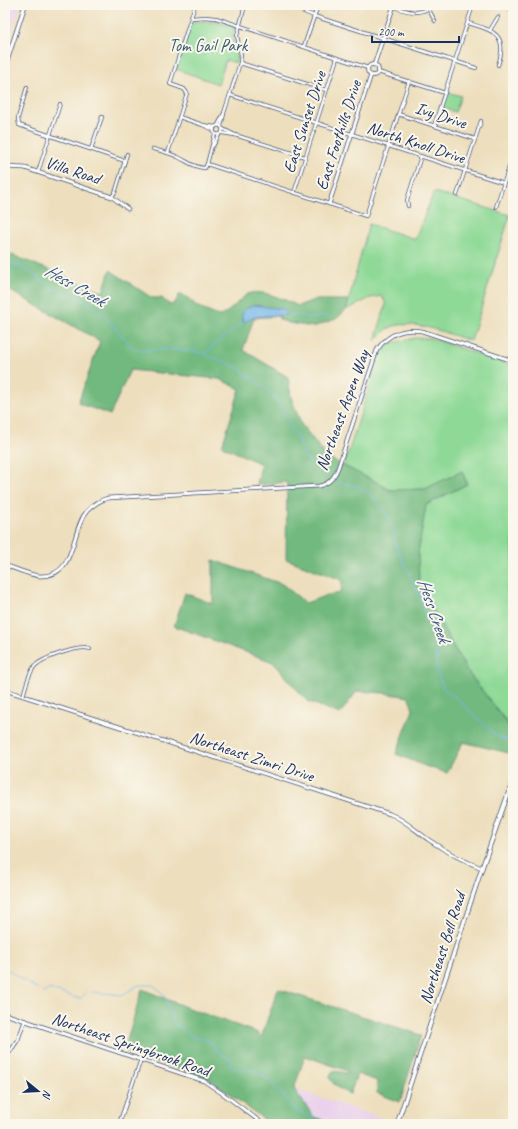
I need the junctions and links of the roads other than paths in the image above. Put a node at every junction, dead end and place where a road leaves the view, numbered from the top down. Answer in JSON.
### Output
{"nodes":[{"id":1,"x":25,"y":5,"type":"edge"},
{"id":2,"x":195,"y":5,"type":"edge"},
{"id":3,"x":245,"y":5,"type":"edge"},
{"id":4,"x":287,"y":5,"type":"edge"},
{"id":5,"x":318,"y":5,"type":"edge"},
{"id":6,"x":388,"y":5,"type":"edge"},
{"id":7,"x":435,"y":5,"type":"edge"},
{"id":8,"x":473,"y":5,"type":"edge"},
{"id":9,"x":510,"y":5,"type":"edge"},
{"id":10,"x":393,"y":6,"type":"edge"},
{"id":11,"x":429,"y":10,"type":"junction"},
{"id":12,"x":513,"y":12,"type":"edge"},
{"id":13,"x":314,"y":16,"type":"junction"},
{"id":14,"x":498,"y":17,"type":"dead end"},
{"id":15,"x":190,"y":18,"type":"junction"},
{"id":16,"x":435,"y":21,"type":"dead end"},
{"id":17,"x":468,"y":23,"type":"junction"},
{"id":18,"x":239,"y":25,"type":"junction"},
{"id":19,"x":490,"y":30,"type":"junction"},
{"id":20,"x":383,"y":38,"type":"junction"},
{"id":21,"x":304,"y":46,"type":"junction"},
{"id":22,"x":337,"y":58,"type":"junction"},
{"id":23,"x":240,"y":62,"type":"junction"},
{"id":24,"x":455,"y":62,"type":"junction"},
{"id":25,"x":374,"y":64,"type":"junction"},
{"id":26,"x":498,"y":65,"type":"dead end"},
{"id":27,"x":5,"y":67,"type":"edge"},
{"id":28,"x":368,"y":68,"type":"junction"},
{"id":29,"x":476,"y":68,"type":"dead end"},
{"id":30,"x":378,"y":72,"type":"junction"},
{"id":31,"x":371,"y":75,"type":"junction"},
{"id":32,"x":409,"y":81,"type":"junction"},
{"id":33,"x":27,"y":87,"type":"dead end"},
{"id":34,"x":326,"y":90,"type":"junction"},
{"id":35,"x":445,"y":93,"type":"junction"},
{"id":36,"x":230,"y":95,"type":"junction"},
{"id":37,"x":60,"y":104,"type":"dead end"},
{"id":38,"x":398,"y":114,"type":"junction"},
{"id":39,"x":102,"y":116,"type":"dead end"},
{"id":40,"x":179,"y":117,"type":"junction"},
{"id":41,"x":481,"y":122,"type":"dead end"},
{"id":42,"x":316,"y":123,"type":"junction"},
{"id":43,"x":220,"y":126,"type":"junction"},
{"id":44,"x":434,"y":126,"type":"junction"},
{"id":45,"x":214,"y":129,"type":"junction"},
{"id":46,"x":223,"y":131,"type":"junction"},
{"id":47,"x":217,"y":134,"type":"junction"},
{"id":48,"x":352,"y":134,"type":"junction"},
{"id":49,"x":50,"y":136,"type":"junction"},
{"id":50,"x":476,"y":139,"type":"junction"},
{"id":51,"x":388,"y":146,"type":"junction"},
{"id":52,"x":91,"y":149,"type":"junction"},
{"id":53,"x":153,"y":149,"type":"dead end"},
{"id":54,"x":168,"y":153,"type":"junction"},
{"id":55,"x":127,"y":154,"type":"dead end"},
{"id":56,"x":513,"y":155,"type":"edge"},
{"id":57,"x":421,"y":156,"type":"junction"},
{"id":58,"x":305,"y":157,"type":"junction"},
{"id":59,"x":125,"y":160,"type":"junction"},
{"id":60,"x":208,"y":164,"type":"junction"},
{"id":61,"x":5,"y":167,"type":"edge"},
{"id":62,"x":465,"y":171,"type":"junction"},
{"id":63,"x":38,"y":173,"type":"junction"},
{"id":64,"x":504,"y":183,"type":"junction"},
{"id":65,"x":294,"y":192,"type":"junction"},
{"id":66,"x":458,"y":195,"type":"dead end"},
{"id":67,"x":112,"y":197,"type":"junction"},
{"id":68,"x":329,"y":204,"type":"junction"},
{"id":69,"x":408,"y":206,"type":"dead end"},
{"id":70,"x":496,"y":207,"type":"dead end"},
{"id":71,"x":128,"y":209,"type":"dead end"},
{"id":72,"x":513,"y":361,"type":"edge"},
{"id":73,"x":5,"y":565,"type":"edge"},
{"id":74,"x":90,"y":649,"type":"dead end"},
{"id":75,"x":5,"y":690,"type":"edge"},
{"id":76,"x":23,"y":696,"type":"junction"},
{"id":77,"x":513,"y":780,"type":"edge"},
{"id":78,"x":482,"y":868,"type":"junction"},
{"id":79,"x":5,"y":1014,"type":"edge"},
{"id":80,"x":25,"y":1020,"type":"junction"},
{"id":81,"x":5,"y":1059,"type":"edge"},
{"id":82,"x":141,"y":1059,"type":"junction"},
{"id":83,"x":119,"y":1124,"type":"edge"},
{"id":84,"x":263,"y":1124,"type":"edge"},
{"id":85,"x":397,"y":1124,"type":"edge"}],
"edges":[{"from":1,"to":27,"type":"main road"},
{"from":2,"to":15,"type":"street"},
{"from":3,"to":18,"type":"street"},
{"from":4,"to":13,"type":"street"},
{"from":5,"to":13,"type":"street"},
{"from":6,"to":10,"type":"street"},
{"from":7,"to":11,"type":"street"},
{"from":8,"to":17,"type":"street"},
{"from":9,"to":12,"type":"main road"},
{"from":10,"to":11,"type":"street"},
{"from":10,"to":20,"type":"street","name":"East Foothills Drive"},
{"from":11,"to":16,"type":"street"},
{"from":13,"to":20,"type":"street"},
{"from":13,"to":21,"type":"street"},
{"from":14,"to":19,"type":"street"},
{"from":15,"to":18,"type":"street"},
{"from":15,"to":40,"type":"street"},
{"from":17,"to":19,"type":"street"},
{"from":17,"to":24,"type":"street"},
{"from":18,"to":21,"type":"street"},
{"from":18,"to":23,"type":"street"},
{"from":19,"to":26,"type":"street"},
{"from":20,"to":24,"type":"street"},
{"from":20,"to":25,"type":"street","name":"East Foothills Drive"},
{"from":21,"to":22,"type":"street"},
{"from":22,"to":28,"type":"street"},
{"from":22,"to":34,"type":"street","name":"East Sunset Drive"},
{"from":23,"to":34,"type":"street"},
{"from":23,"to":36,"type":"street"},
{"from":24,"to":29,"type":"street"},
{"from":24,"to":35,"type":"street"},
{"from":25,"to":28,"type":"street"},
{"from":25,"to":30,"type":"street"},
{"from":28,"to":31,"type":"street"},
{"from":30,"to":31,"type":"street"},
{"from":30,"to":32,"type":"street"},
{"from":31,"to":48,"type":"street","name":"East Foothills Drive"},
{"from":32,"to":35,"type":"street"},
{"from":32,"to":38,"type":"street"},
{"from":33,"to":49,"type":"street"},
{"from":34,"to":42,"type":"street","name":"East Sunset Drive"},
{"from":35,"to":44,"type":"street"},
{"from":36,"to":42,"type":"street","name":"North Knoll Drive"},
{"from":36,"to":43,"type":"street"},
{"from":37,"to":49,"type":"street"},
{"from":38,"to":44,"type":"street","name":"Ivy Drive"},
{"from":38,"to":51,"type":"street"},
{"from":39,"to":52,"type":"street"},
{"from":40,"to":45,"type":"street"},
{"from":40,"to":54,"type":"street"},
{"from":41,"to":50,"type":"street"},
{"from":42,"to":48,"type":"street","name":"North Knoll Drive"},
{"from":42,"to":58,"type":"street","name":"East Sunset Drive"},
{"from":43,"to":45,"type":"street"},
{"from":43,"to":46,"type":"street"},
{"from":44,"to":50,"type":"street","name":"Ivy Drive"},
{"from":45,"to":47,"type":"street"},
{"from":46,"to":47,"type":"street"},
{"from":46,"to":58,"type":"street"},
{"from":47,"to":60,"type":"street"},
{"from":48,"to":51,"type":"street","name":"North Knoll Drive"},
{"from":48,"to":68,"type":"street","name":"East Foothills Drive"},
{"from":49,"to":52,"type":"street"},
{"from":49,"to":63,"type":"street"},
{"from":50,"to":62,"type":"street"},
{"from":51,"to":57,"type":"street","name":"North Knoll Drive"},
{"from":51,"to":68,"type":"street"},
{"from":52,"to":59,"type":"street"},
{"from":53,"to":54,"type":"street"},
{"from":54,"to":60,"type":"street"},
{"from":55,"to":59,"type":"street"},
{"from":56,"to":64,"type":"street"},
{"from":57,"to":62,"type":"street","name":"North Knoll Drive"},
{"from":57,"to":69,"type":"street"},
{"from":58,"to":65,"type":"street","name":"East Sunset Drive"},
{"from":59,"to":67,"type":"street"},
{"from":60,"to":65,"type":"street"},
{"from":61,"to":63,"type":"street","name":"Villa Road"},
{"from":62,"to":64,"type":"street","name":"North Knoll Drive"},
{"from":62,"to":66,"type":"street"},
{"from":63,"to":67,"type":"street","name":"Villa Road"},
{"from":64,"to":70,"type":"street"},
{"from":65,"to":68,"type":"street"},
{"from":67,"to":71,"type":"street","name":"Villa Road"},
{"from":72,"to":73,"type":"street","name":"Northeast Aspen Way"},
{"from":74,"to":76,"type":"street"},
{"from":75,"to":76,"type":"street","name":"Northeast Zimri Drive"},
{"from":76,"to":78,"type":"street","name":"Northeast Zimri Drive"},
{"from":77,"to":78,"type":"main road","name":"Northeast Bell Road"},
{"from":78,"to":85,"type":"main road","name":"Northeast Bell Road"},
{"from":79,"to":80,"type":"street","name":"Northeast Springbrook Road"},
{"from":80,"to":81,"type":"street"},
{"from":80,"to":82,"type":"street","name":"Northeast Springbrook Road"},
{"from":82,"to":83,"type":"street"},
{"from":82,"to":84,"type":"street","name":"Northeast Springbrook Road"}]}
